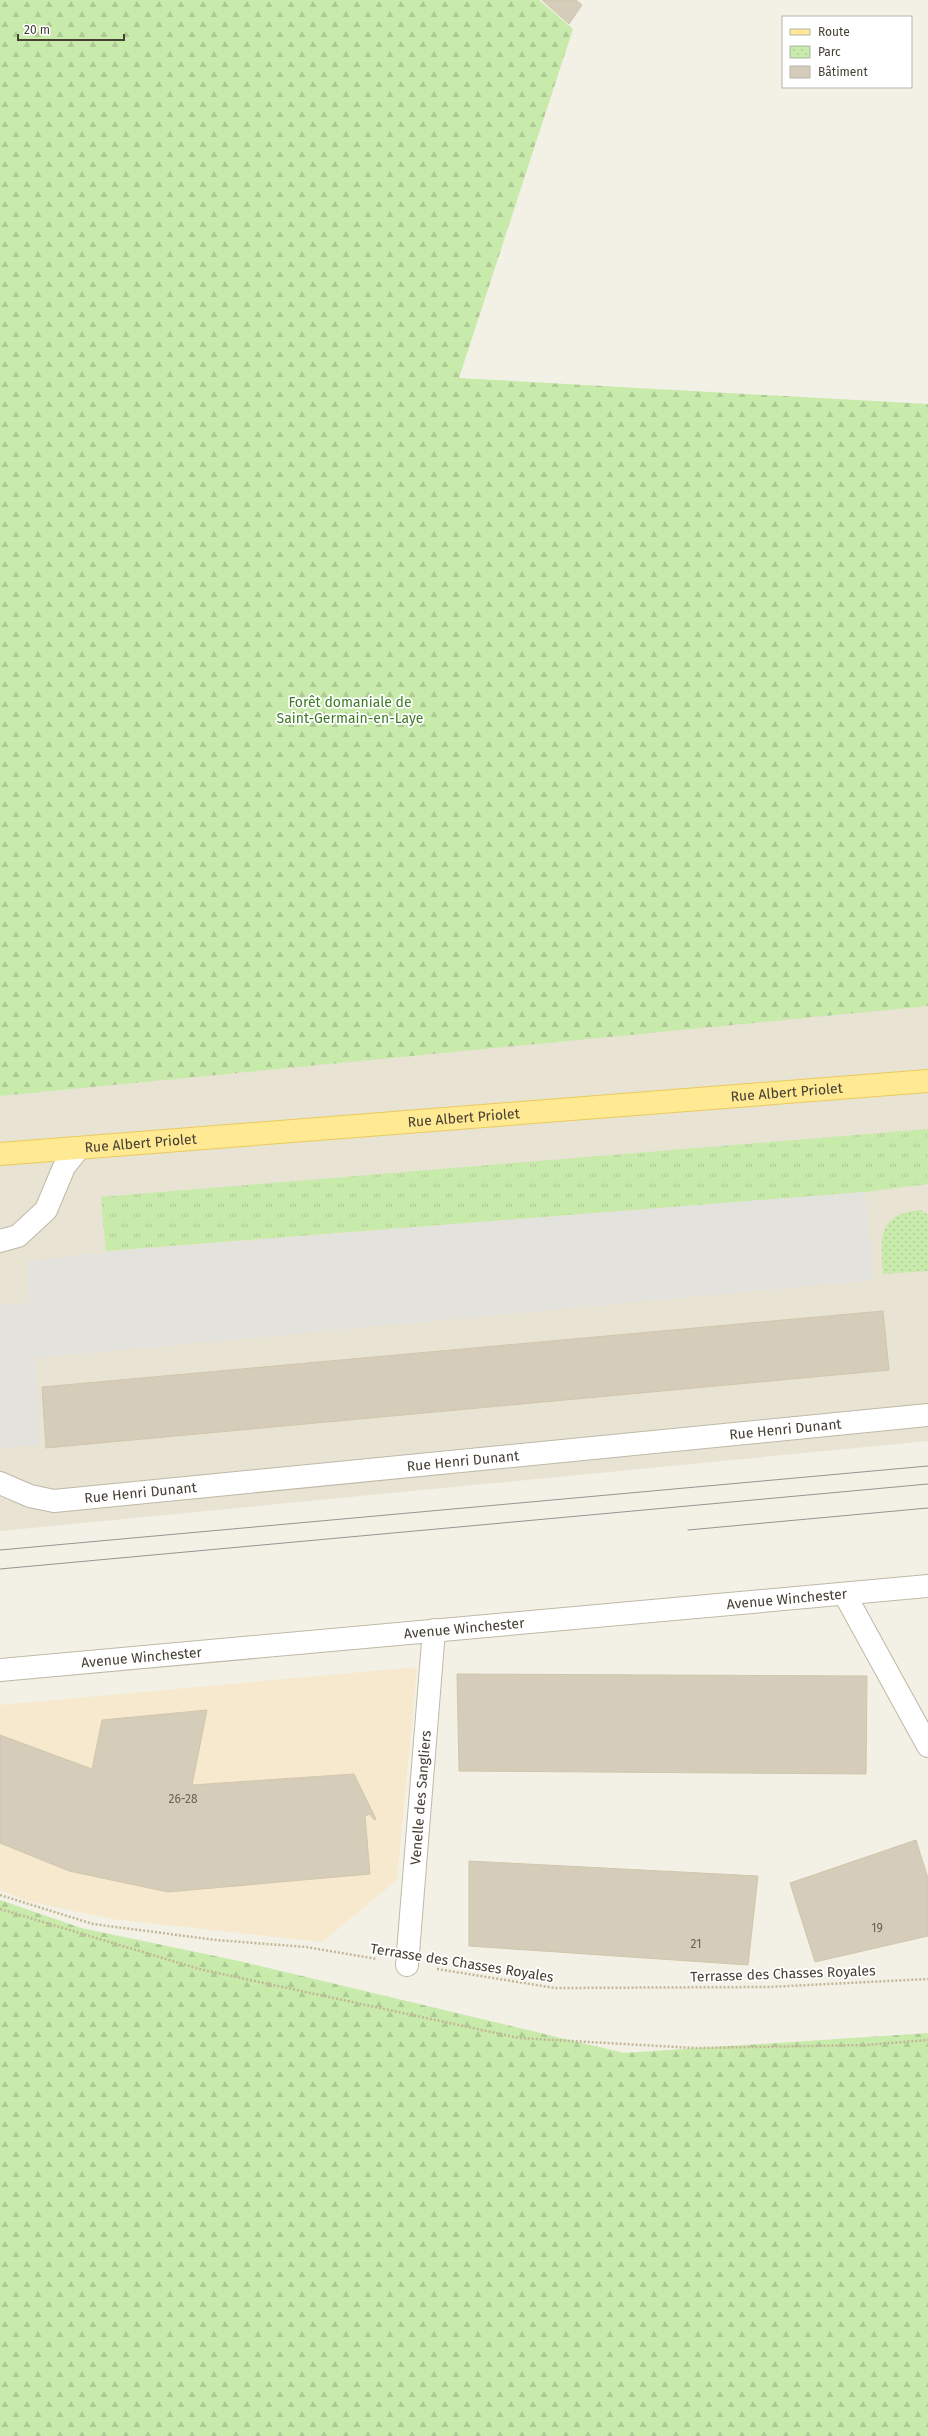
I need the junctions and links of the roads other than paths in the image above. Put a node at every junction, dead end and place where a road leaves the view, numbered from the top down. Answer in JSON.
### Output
{"nodes":[{"id":1,"x":928,"y":1081,"type":"edge"},
{"id":2,"x":79,"y":1148,"type":"junction"},
{"id":3,"x":0,"y":1154,"type":"edge"},
{"id":4,"x":0,"y":1241,"type":"edge"},
{"id":5,"x":928,"y":1415,"type":"edge"},
{"id":6,"x":0,"y":1484,"type":"edge"},
{"id":7,"x":928,"y":1586,"type":"edge"},
{"id":8,"x":845,"y":1595,"type":"junction"},
{"id":9,"x":434,"y":1630,"type":"junction"},
{"id":10,"x":0,"y":1670,"type":"edge"},
{"id":11,"x":928,"y":1746,"type":"edge"},
{"id":12,"x":407,"y":1965,"type":"road end"}],
"edges":[{"from":1,"to":2,"type":"main road","name":"Rue Albert Priolet"},
{"from":2,"to":3,"type":"main road","name":"Rue Albert Priolet"},
{"from":2,"to":4,"type":"street"},
{"from":5,"to":6,"type":"street","name":"Rue Henri Dunant"},
{"from":7,"to":8,"type":"street","name":"Avenue Winchester"},
{"from":8,"to":9,"type":"street","name":"Avenue Winchester"},
{"from":8,"to":11,"type":"street"},
{"from":9,"to":10,"type":"street","name":"Avenue Winchester"},
{"from":9,"to":12,"type":"street","name":"Venelle des Sangliers"}]}
